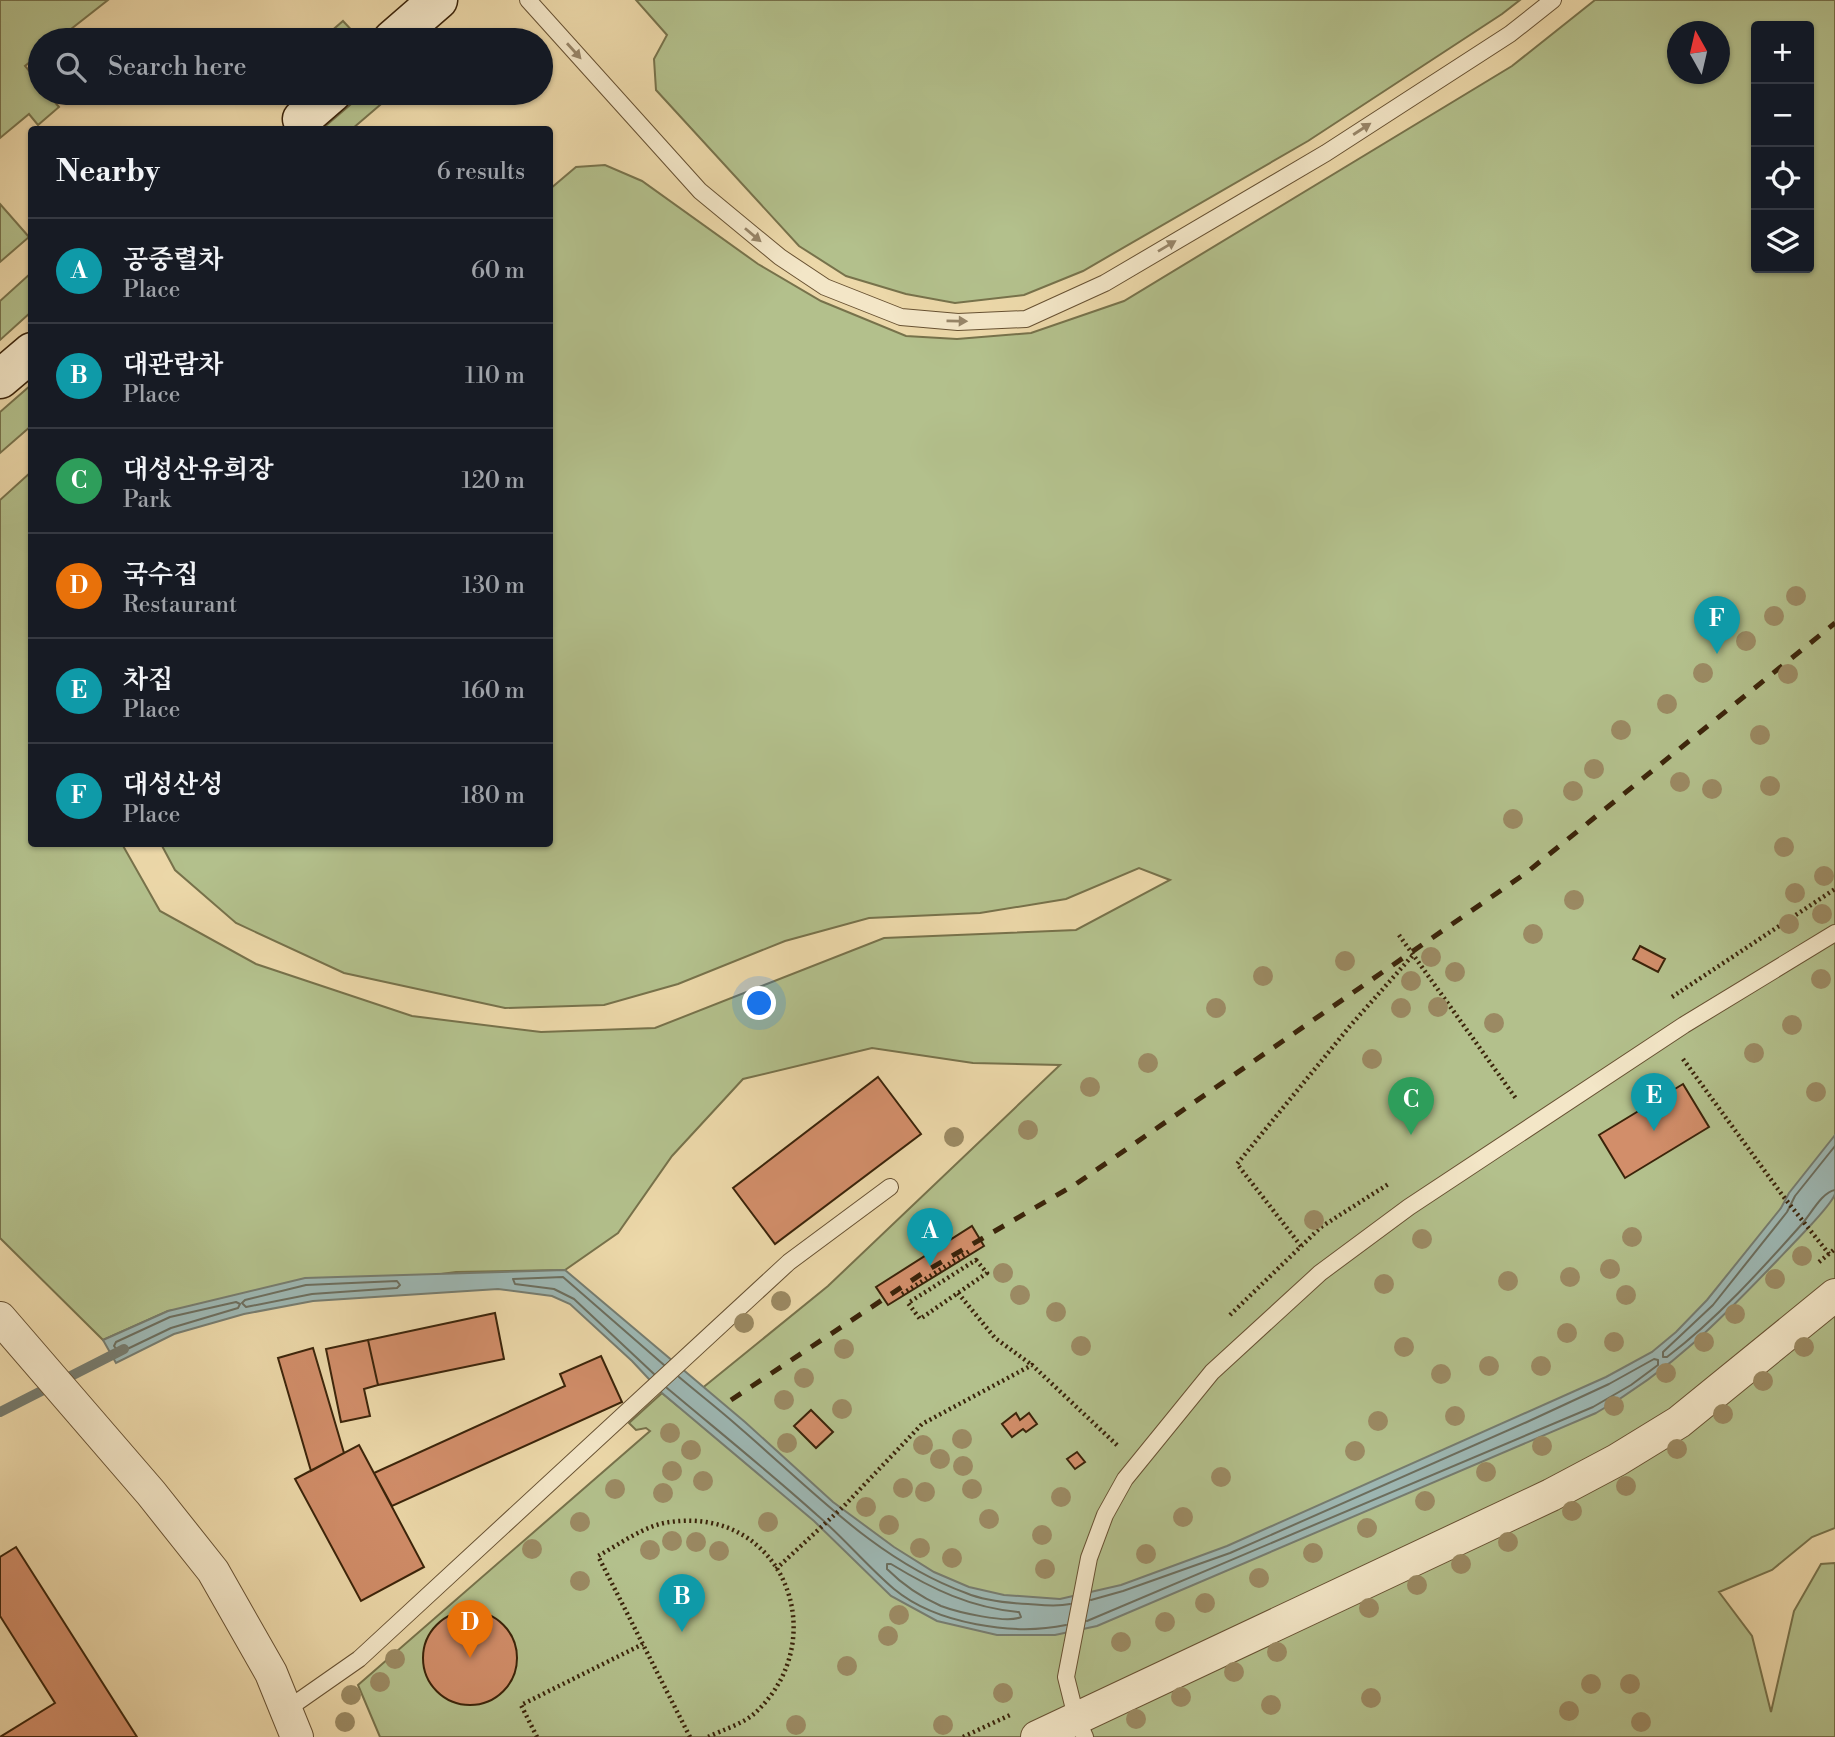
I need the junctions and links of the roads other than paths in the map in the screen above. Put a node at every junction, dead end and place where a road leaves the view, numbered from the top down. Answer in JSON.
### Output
{"nodes":[{"id":1,"x":438,"y":0,"type":"edge"},
{"id":2,"x":528,"y":0,"type":"edge"},
{"id":3,"x":1553,"y":0,"type":"edge"},
{"id":4,"x":406,"y":28,"type":"edge"},
{"id":5,"x":318,"y":105,"type":"edge"},
{"id":6,"x":302,"y":119,"type":"dead end"},
{"id":7,"x":28,"y":355,"type":"edge"},
{"id":8,"x":0,"y":379,"type":"edge"},
{"id":9,"x":1835,"y":933,"type":"edge"},
{"id":10,"x":890,"y":1187,"type":"dead end"},
{"id":11,"x":1835,"y":1295,"type":"edge"},
{"id":12,"x":1,"y":1318,"type":"edge"},
{"id":13,"x":292,"y":1724,"type":"edge"},
{"id":14,"x":1081,"y":1727,"type":"edge"},
{"id":15,"x":1037,"y":1737,"type":"edge"}],
"edges":[{"from":1,"to":4,"type":"street"},
{"from":2,"to":3,"type":"lane","one_way":true},
{"from":5,"to":6,"type":"street"},
{"from":7,"to":8,"type":"street"},
{"from":9,"to":14,"type":"lane"},
{"from":10,"to":13,"type":"lane"},
{"from":11,"to":14,"type":"street"},
{"from":12,"to":13,"type":"street"},
{"from":14,"to":15,"type":"street"}]}
